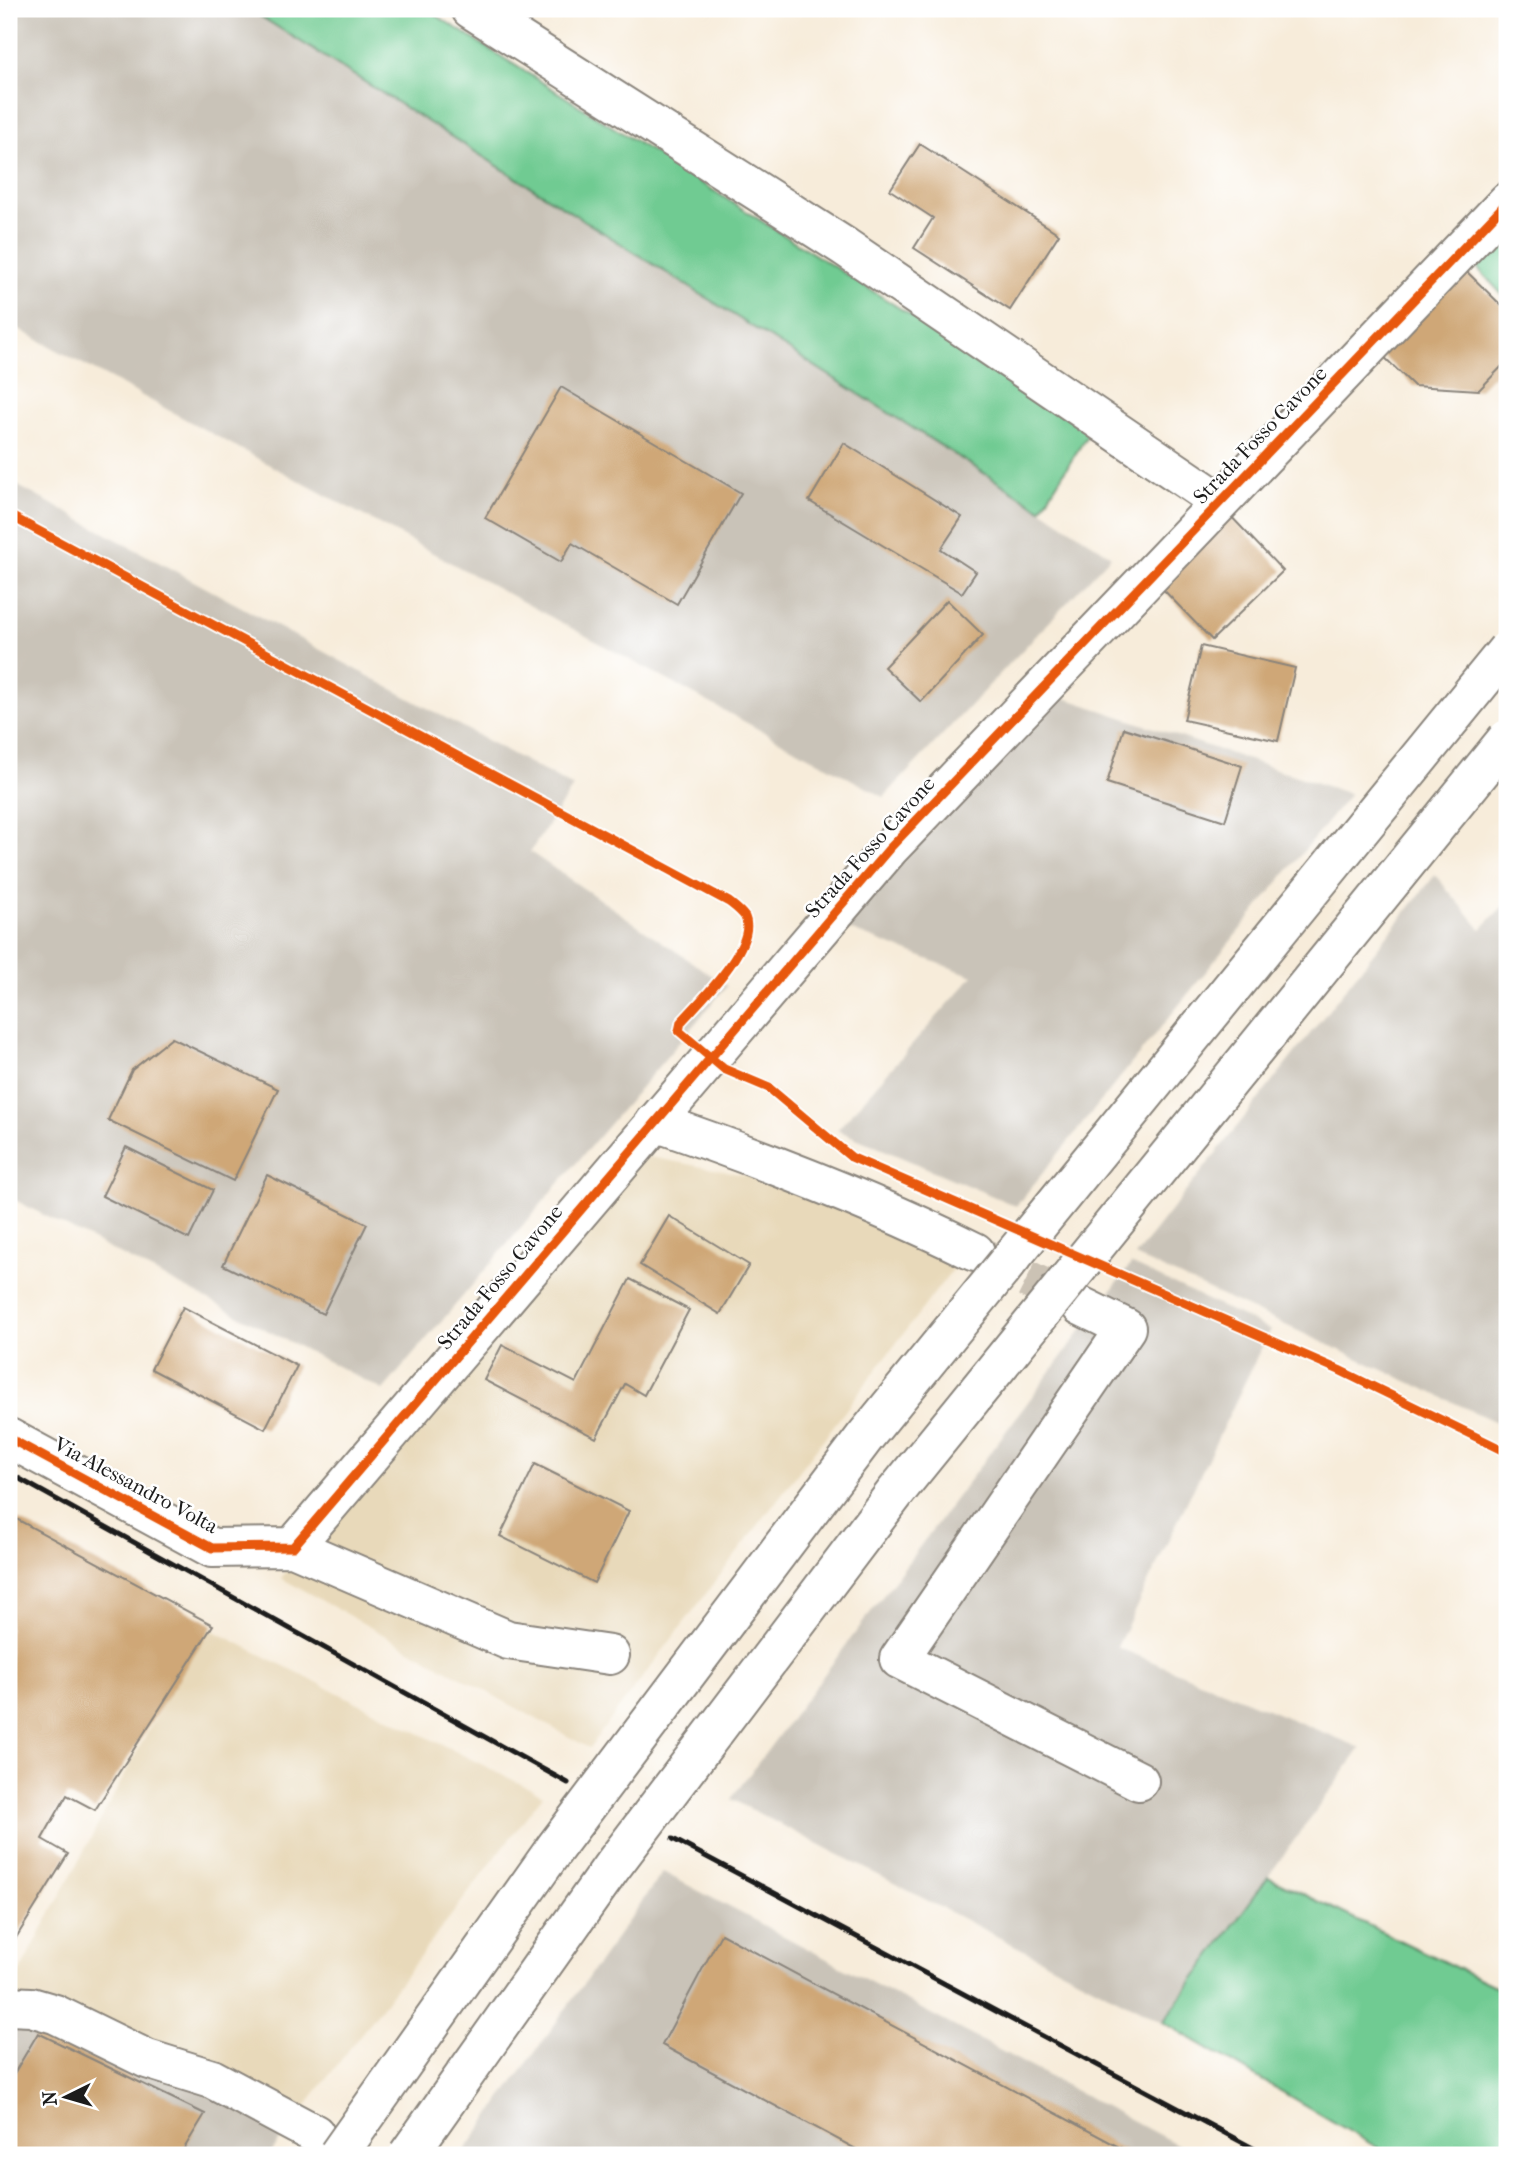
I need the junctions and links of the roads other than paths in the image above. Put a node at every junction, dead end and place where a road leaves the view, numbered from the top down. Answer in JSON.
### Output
{"nodes":[{"id":1,"x":471,"y":9,"type":"edge"},
{"id":2,"x":1507,"y":202,"type":"edge"},
{"id":3,"x":1220,"y":502,"type":"junction"},
{"id":4,"x":1507,"y":650,"type":"edge"},
{"id":5,"x":1507,"y":739,"type":"edge"},
{"id":6,"x":655,"y":1122,"type":"junction"},
{"id":7,"x":975,"y":1252,"type":"tunnel mouth"},
{"id":8,"x":1081,"y":1306,"type":"tunnel mouth"},
{"id":9,"x":9,"y":1438,"type":"edge"},
{"id":10,"x":293,"y":1547,"type":"junction"},
{"id":11,"x":610,"y":1655,"type":"dead end"},
{"id":12,"x":1139,"y":1781,"type":"dead end"},
{"id":13,"x":9,"y":2006,"type":"edge"},
{"id":14,"x":327,"y":2145,"type":"edge"},
{"id":15,"x":408,"y":2155,"type":"edge"}],
"edges":[{"from":1,"to":3,"type":"main road"},
{"from":2,"to":3,"type":"main road","name":"Strada Fosso Cavone"},
{"from":3,"to":6,"type":"main road","name":"Strada Fosso Cavone"},
{"from":4,"to":14,"type":"main road","bridge":true},
{"from":5,"to":15,"type":"main road","bridge":true},
{"from":6,"to":7,"type":"main road"},
{"from":6,"to":10,"type":"main road","name":"Strada Fosso Cavone"},
{"from":8,"to":12,"type":"main road"},
{"from":9,"to":10,"type":"main road","name":"Via Alessandro Volta"},
{"from":10,"to":11,"type":"main road"},
{"from":13,"to":14,"type":"main road"}]}
